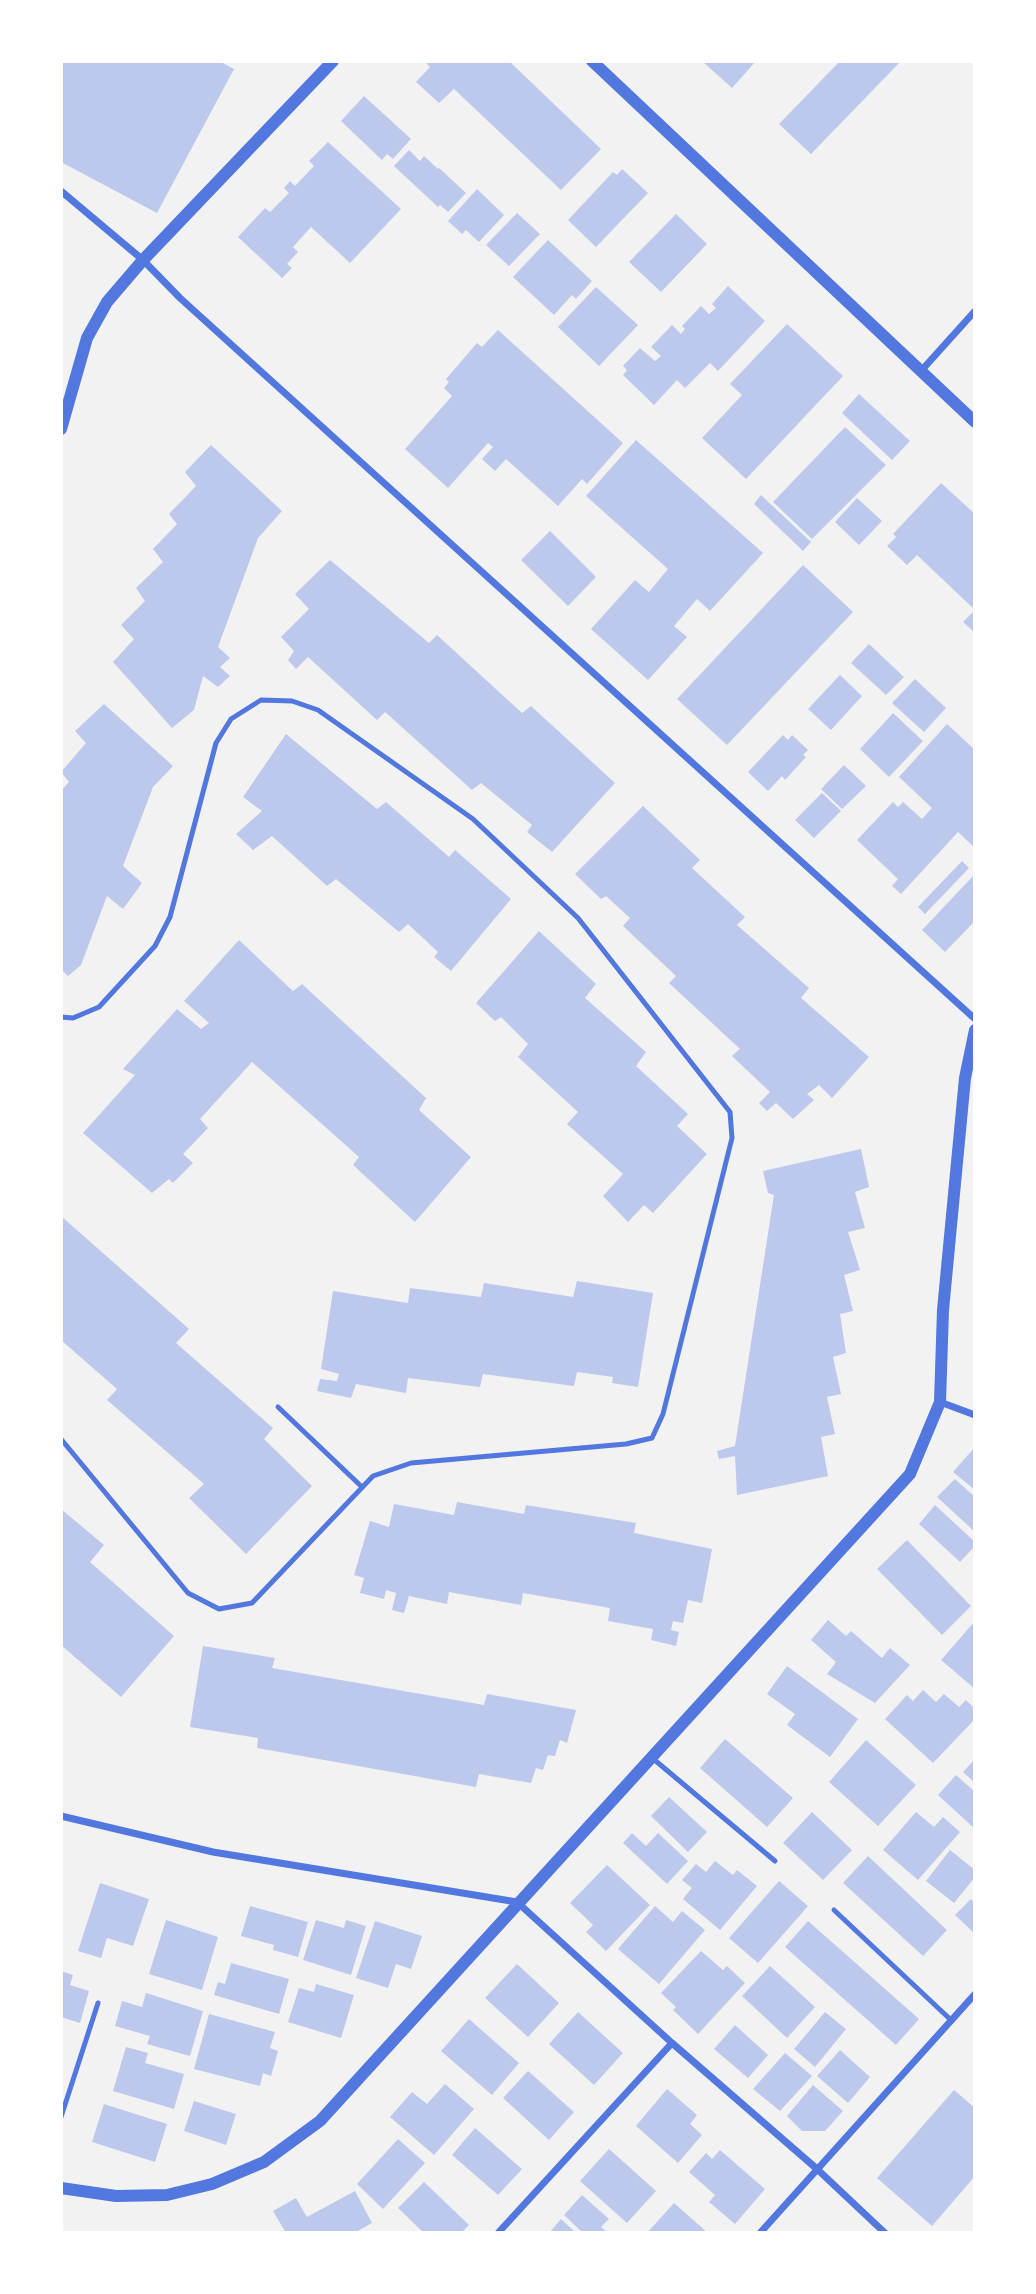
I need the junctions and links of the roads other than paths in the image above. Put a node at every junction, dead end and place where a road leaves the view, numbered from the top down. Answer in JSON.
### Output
{"nodes":[{"id":1,"x":333,"y":61,"type":"edge"},
{"id":2,"x":592,"y":61,"type":"edge"},
{"id":3,"x":61,"y":191,"type":"edge"},
{"id":4,"x":143,"y":260,"type":"junction"},
{"id":5,"x":975,"y":311,"type":"edge"},
{"id":6,"x":921,"y":371,"type":"junction"},
{"id":7,"x":975,"y":422,"type":"edge"},
{"id":8,"x":61,"y":429,"type":"edge"},
{"id":9,"x":61,"y":1017,"type":"edge"},
{"id":10,"x":975,"y":1020,"type":"edge"},
{"id":11,"x":975,"y":1030,"type":"edge"},
{"id":12,"x":940,"y":1402,"type":"junction"},
{"id":13,"x":278,"y":1407,"type":"dead end"},
{"id":14,"x":975,"y":1415,"type":"edge"},
{"id":15,"x":61,"y":1439,"type":"edge"},
{"id":16,"x":362,"y":1487,"type":"junction"},
{"id":17,"x":651,"y":1757,"type":"junction"},
{"id":18,"x":61,"y":1816,"type":"edge"},
{"id":19,"x":775,"y":1861,"type":"dead end"},
{"id":20,"x":517,"y":1902,"type":"junction"},
{"id":21,"x":834,"y":1910,"type":"dead end"},
{"id":22,"x":975,"y":1994,"type":"edge"},
{"id":23,"x":98,"y":2003,"type":"dead end"},
{"id":24,"x":951,"y":2021,"type":"junction"},
{"id":25,"x":672,"y":2043,"type":"junction"},
{"id":26,"x":61,"y":2117,"type":"edge"},
{"id":27,"x":817,"y":2169,"type":"junction"},
{"id":28,"x":61,"y":2188,"type":"edge"},
{"id":29,"x":498,"y":2233,"type":"edge"},
{"id":30,"x":760,"y":2233,"type":"edge"},
{"id":31,"x":885,"y":2233,"type":"edge"}],
"edges":[{"from":1,"to":4,"type":"street"},
{"from":2,"to":6,"type":"street"},
{"from":3,"to":4,"type":"street"},
{"from":4,"to":8,"type":"street"},
{"from":4,"to":10,"type":"street"},
{"from":5,"to":6,"type":"street"},
{"from":6,"to":7,"type":"street"},
{"from":9,"to":16,"type":"lane"},
{"from":11,"to":12,"type":"street"},
{"from":12,"to":14,"type":"street"},
{"from":12,"to":17,"type":"street"},
{"from":13,"to":16,"type":"lane"},
{"from":15,"to":16,"type":"lane"},
{"from":17,"to":19,"type":"lane"},
{"from":17,"to":20,"type":"street"},
{"from":18,"to":20,"type":"street"},
{"from":20,"to":25,"type":"street"},
{"from":20,"to":28,"type":"street"},
{"from":21,"to":24,"type":"lane"},
{"from":22,"to":24,"type":"street"},
{"from":23,"to":26,"type":"lane"},
{"from":24,"to":27,"type":"street"},
{"from":25,"to":27,"type":"street"},
{"from":25,"to":29,"type":"street"},
{"from":27,"to":30,"type":"street"},
{"from":27,"to":31,"type":"street"}]}
